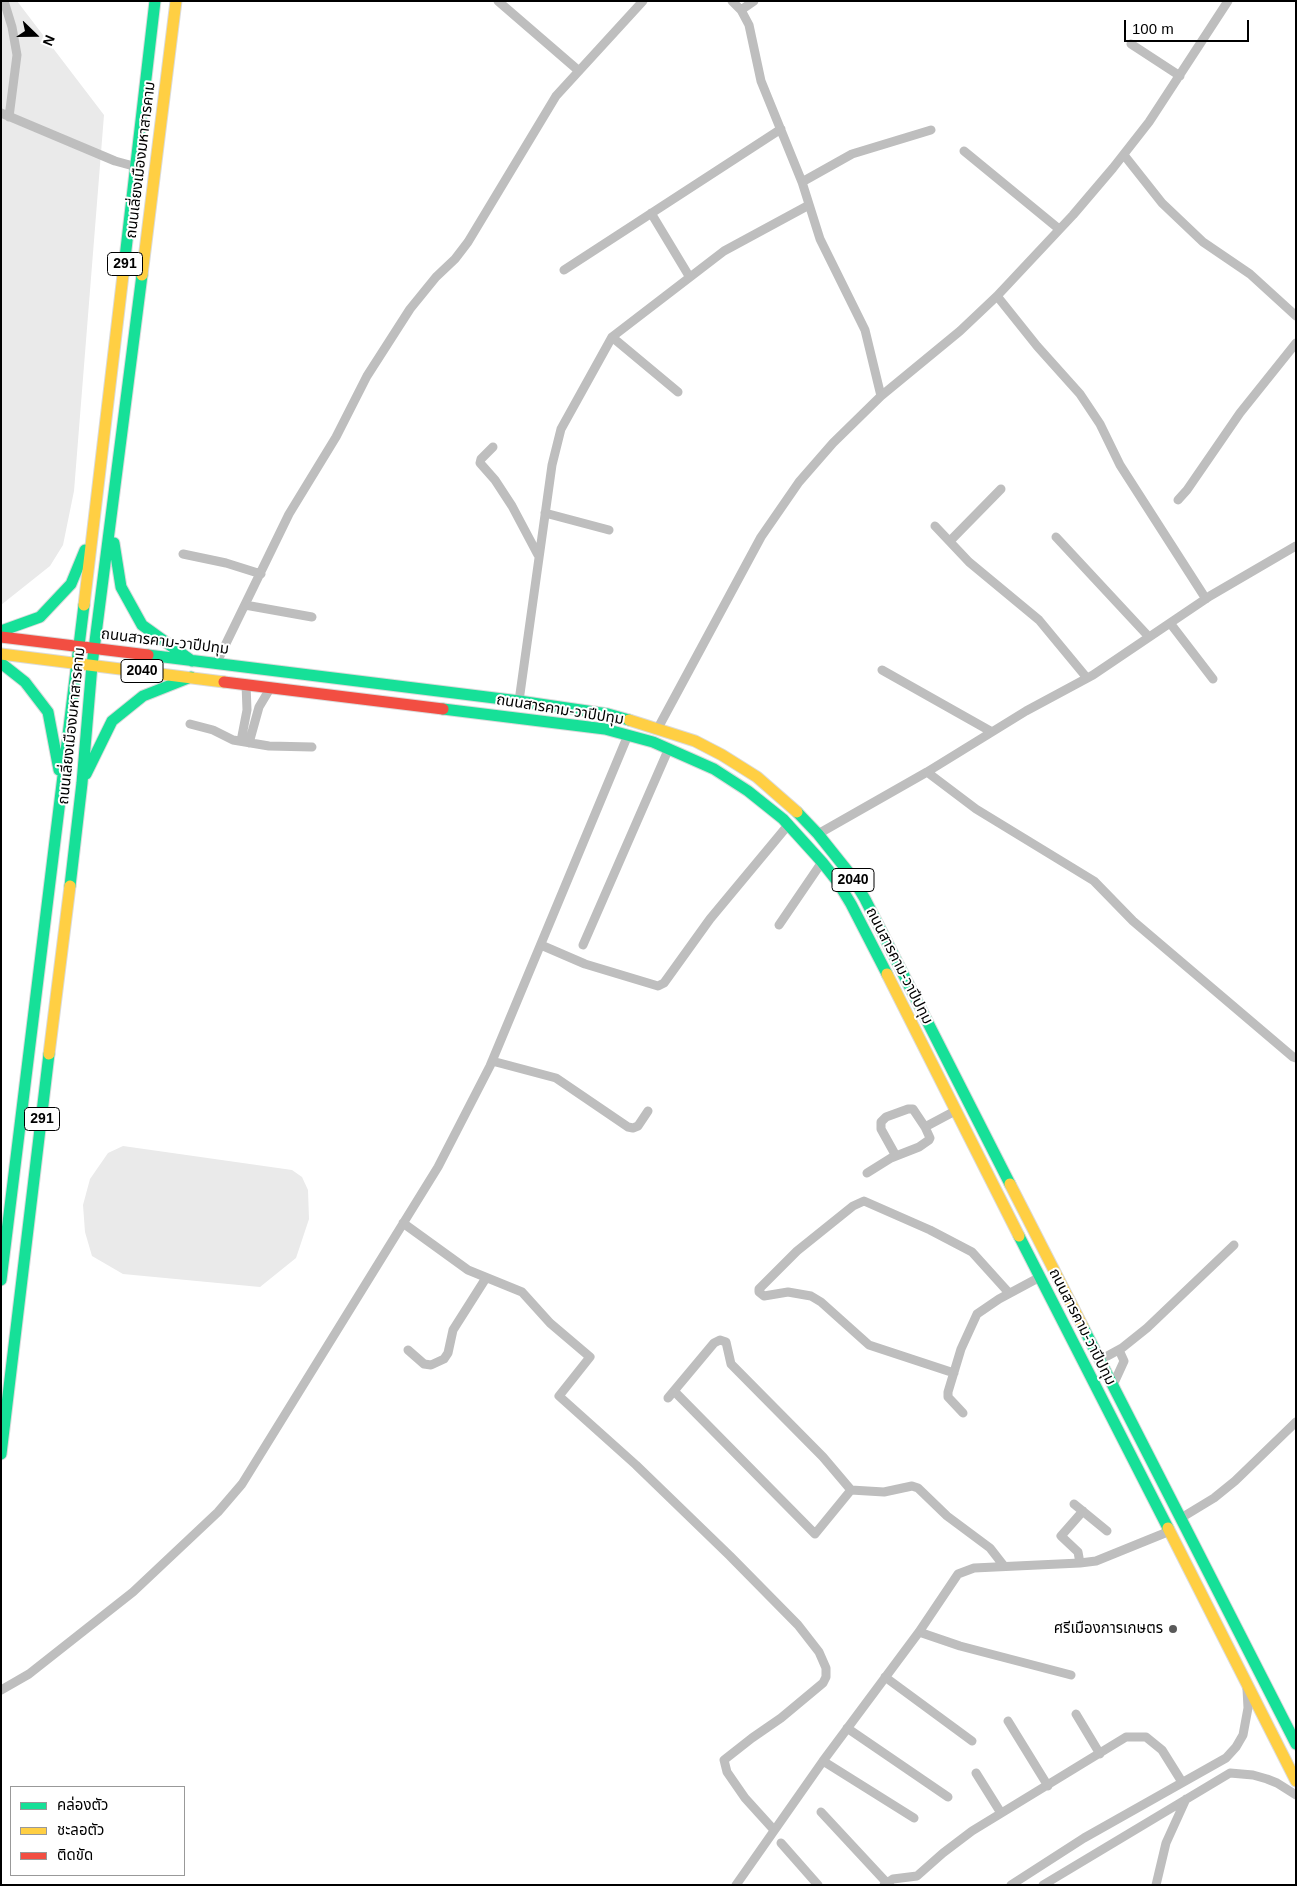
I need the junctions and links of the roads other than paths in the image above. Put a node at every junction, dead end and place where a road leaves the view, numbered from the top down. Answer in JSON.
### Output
{"nodes":[{"id":1,"x":4,"y":1,"type":"edge"},
{"id":2,"x":155,"y":1,"type":"edge"},
{"id":3,"x":176,"y":1,"type":"edge"},
{"id":4,"x":498,"y":1,"type":"edge"},
{"id":5,"x":643,"y":1,"type":"edge"},
{"id":6,"x":732,"y":1,"type":"edge"},
{"id":7,"x":754,"y":1,"type":"edge"},
{"id":8,"x":1228,"y":1,"type":"edge"},
{"id":9,"x":741,"y":10,"type":"junction"},
{"id":10,"x":1131,"y":44,"type":"dead end"},
{"id":11,"x":579,"y":71,"type":"junction"},
{"id":12,"x":1180,"y":76,"type":"junction"},
{"id":13,"x":5,"y":115,"type":"edge"},
{"id":14,"x":781,"y":128,"type":"junction"},
{"id":15,"x":931,"y":130,"type":"dead end"},
{"id":16,"x":964,"y":151,"type":"dead end"},
{"id":17,"x":1124,"y":156,"type":"junction"},
{"id":18,"x":137,"y":167,"type":"junction"},
{"id":19,"x":802,"y":182,"type":"junction"},
{"id":20,"x":809,"y":205,"type":"junction"},
{"id":21,"x":651,"y":213,"type":"junction"},
{"id":22,"x":1060,"y":229,"type":"junction"},
{"id":23,"x":564,"y":270,"type":"dead end"},
{"id":24,"x":689,"y":276,"type":"junction"},
{"id":25,"x":997,"y":296,"type":"junction"},
{"id":26,"x":1296,"y":316,"type":"edge"},
{"id":27,"x":612,"y":337,"type":"junction"},
{"id":28,"x":1296,"y":343,"type":"edge"},
{"id":29,"x":678,"y":392,"type":"dead end"},
{"id":30,"x":881,"y":396,"type":"junction"},
{"id":31,"x":493,"y":447,"type":"dead end"},
{"id":32,"x":1001,"y":489,"type":"dead end"},
{"id":33,"x":1178,"y":500,"type":"dead end"},
{"id":34,"x":546,"y":513,"type":"junction"},
{"id":35,"x":111,"y":526,"type":"junction"},
{"id":36,"x":935,"y":526,"type":"dead end"},
{"id":37,"x":94,"y":527,"type":"junction"},
{"id":38,"x":609,"y":530,"type":"dead end"},
{"id":39,"x":1056,"y":537,"type":"dead end"},
{"id":40,"x":950,"y":541,"type":"junction"},
{"id":41,"x":1296,"y":546,"type":"edge"},
{"id":42,"x":183,"y":554,"type":"dead end"},
{"id":43,"x":538,"y":555,"type":"junction"},
{"id":44,"x":261,"y":574,"type":"junction"},
{"id":45,"x":1206,"y":599,"type":"junction"},
{"id":46,"x":245,"y":606,"type":"junction"},
{"id":47,"x":312,"y":617,"type":"dead end"},
{"id":48,"x":1170,"y":624,"type":"junction"},
{"id":49,"x":1,"y":632,"type":"edge"},
{"id":50,"x":1,"y":637,"type":"edge"},
{"id":51,"x":1149,"y":637,"type":"junction"},
{"id":52,"x":78,"y":647,"type":"junction"},
{"id":53,"x":94,"y":649,"type":"junction"},
{"id":54,"x":1,"y":654,"type":"edge"},
{"id":55,"x":192,"y":661,"type":"junction"},
{"id":56,"x":1,"y":663,"type":"edge"},
{"id":57,"x":76,"y":663,"type":"junction"},
{"id":58,"x":216,"y":664,"type":"junction"},
{"id":59,"x":92,"y":665,"type":"junction"},
{"id":60,"x":882,"y":670,"type":"dead end"},
{"id":61,"x":191,"y":677,"type":"junction"},
{"id":62,"x":1087,"y":678,"type":"junction"},
{"id":63,"x":1213,"y":679,"type":"dead end"},
{"id":64,"x":246,"y":684,"type":"junction"},
{"id":65,"x":271,"y":687,"type":"junction"},
{"id":66,"x":443,"y":692,"type":"junction"},
{"id":67,"x":519,"y":701,"type":"junction"},
{"id":68,"x":441,"y":708,"type":"junction"},
{"id":69,"x":190,"y":724,"type":"dead end"},
{"id":70,"x":658,"y":728,"type":"junction"},
{"id":71,"x":992,"y":732,"type":"junction"},
{"id":72,"x":628,"y":735,"type":"junction"},
{"id":73,"x":245,"y":742,"type":"junction"},
{"id":74,"x":312,"y":746,"type":"dead end"},
{"id":75,"x":669,"y":748,"type":"junction"},
{"id":76,"x":927,"y":772,"type":"junction"},
{"id":77,"x":82,"y":783,"type":"junction"},
{"id":78,"x":61,"y":785,"type":"junction"},
{"id":79,"x":789,"y":824,"type":"junction"},
{"id":80,"x":818,"y":834,"type":"junction"},
{"id":81,"x":822,"y":862,"type":"junction"},
{"id":82,"x":779,"y":925,"type":"dead end"},
{"id":83,"x":541,"y":945,"type":"junction"},
{"id":84,"x":583,"y":946,"type":"dead end"},
{"id":85,"x":1296,"y":1058,"type":"edge"},
{"id":86,"x":492,"y":1061,"type":"junction"},
{"id":87,"x":648,"y":1111,"type":"dead end"},
{"id":88,"x":955,"y":1111,"type":"junction"},
{"id":89,"x":925,"y":1127,"type":"junction"},
{"id":90,"x":896,"y":1156,"type":"junction"},
{"id":91,"x":1001,"y":1166,"type":"junction"},
{"id":92,"x":866,"y":1173,"type":"dead end"},
{"id":93,"x":987,"y":1173,"type":"junction"},
{"id":94,"x":403,"y":1223,"type":"junction"},
{"id":95,"x":1234,"y":1245,"type":"dead end"},
{"id":96,"x":1040,"y":1277,"type":"junction"},
{"id":97,"x":486,"y":1278,"type":"junction"},
{"id":98,"x":1,"y":1280,"type":"edge"},
{"id":99,"x":1009,"y":1293,"type":"junction"},
{"id":100,"x":408,"y":1350,"type":"dead end"},
{"id":101,"x":1119,"y":1350,"type":"junction"},
{"id":102,"x":1100,"y":1360,"type":"junction"},
{"id":103,"x":954,"y":1373,"type":"junction"},
{"id":104,"x":1113,"y":1385,"type":"junction"},
{"id":105,"x":962,"y":1413,"type":"dead end"},
{"id":106,"x":1296,"y":1422,"type":"edge"},
{"id":107,"x":1,"y":1454,"type":"edge"},
{"id":108,"x":851,"y":1490,"type":"junction"},
{"id":109,"x":1074,"y":1504,"type":"dead end"},
{"id":110,"x":1082,"y":1511,"type":"junction"},
{"id":111,"x":1182,"y":1521,"type":"junction"},
{"id":112,"x":1108,"y":1530,"type":"dead end"},
{"id":113,"x":1170,"y":1531,"type":"junction"},
{"id":114,"x":1080,"y":1563,"type":"junction"},
{"id":115,"x":1004,"y":1566,"type":"junction"},
{"id":116,"x":919,"y":1632,"type":"junction"},
{"id":117,"x":1071,"y":1675,"type":"dead end"},
{"id":118,"x":885,"y":1677,"type":"junction"},
{"id":119,"x":1246,"y":1684,"type":"junction"},
{"id":120,"x":1,"y":1690,"type":"edge"},
{"id":121,"x":1076,"y":1714,"type":"dead end"},
{"id":122,"x":1008,"y":1721,"type":"dead end"},
{"id":123,"x":848,"y":1728,"type":"junction"},
{"id":124,"x":972,"y":1741,"type":"dead end"},
{"id":125,"x":1296,"y":1744,"type":"edge"},
{"id":126,"x":1100,"y":1754,"type":"junction"},
{"id":127,"x":823,"y":1761,"type":"junction"},
{"id":128,"x":976,"y":1773,"type":"dead end"},
{"id":129,"x":1296,"y":1781,"type":"edge"},
{"id":130,"x":1182,"y":1782,"type":"junction"},
{"id":131,"x":1048,"y":1786,"type":"junction"},
{"id":132,"x":1296,"y":1795,"type":"edge"},
{"id":133,"x":948,"y":1797,"type":"dead end"},
{"id":134,"x":1186,"y":1798,"type":"junction"},
{"id":135,"x":821,"y":1812,"type":"dead end"},
{"id":136,"x":1001,"y":1813,"type":"junction"},
{"id":137,"x":914,"y":1818,"type":"dead end"},
{"id":138,"x":774,"y":1830,"type":"junction"},
{"id":139,"x":781,"y":1843,"type":"dead end"},
{"id":140,"x":886,"y":1884,"type":"edge"},
{"id":141,"x":736,"y":1885,"type":"edge"},
{"id":142,"x":818,"y":1885,"type":"edge"},
{"id":143,"x":1010,"y":1885,"type":"edge"},
{"id":144,"x":1043,"y":1885,"type":"edge"},
{"id":145,"x":1156,"y":1885,"type":"edge"}],
"edges":[{"from":1,"to":13,"type":"street"},
{"from":2,"to":18,"type":"main road","name":"ถนนเลี่ยงเมืองมหาสารคาม","number":"291"},
{"from":3,"to":35,"type":"main road","name":"ถนนเลี่ยงเมืองมหาสารคาม","number":"291"},
{"from":4,"to":11,"type":"street"},
{"from":5,"to":11,"type":"street"},
{"from":6,"to":9,"type":"street"},
{"from":7,"to":9,"type":"street"},
{"from":8,"to":12,"type":"street"},
{"from":9,"to":14,"type":"street"},
{"from":10,"to":12,"type":"street"},
{"from":11,"to":44,"type":"street"},
{"from":12,"to":17,"type":"street"},
{"from":13,"to":18,"type":"street"},
{"from":14,"to":19,"type":"street"},
{"from":14,"to":21,"type":"street"},
{"from":15,"to":19,"type":"street"},
{"from":16,"to":22,"type":"street"},
{"from":17,"to":22,"type":"street"},
{"from":17,"to":26,"type":"street"},
{"from":18,"to":37,"type":"main road","name":"ถนนเลี่ยงเมืองมหาสารคาม","number":"291"},
{"from":19,"to":20,"type":"street"},
{"from":20,"to":24,"type":"street"},
{"from":20,"to":30,"type":"street"},
{"from":21,"to":23,"type":"street"},
{"from":21,"to":24,"type":"street"},
{"from":22,"to":25,"type":"street"},
{"from":24,"to":27,"type":"street"},
{"from":25,"to":30,"type":"street"},
{"from":25,"to":45,"type":"street"},
{"from":27,"to":29,"type":"street"},
{"from":27,"to":34,"type":"street"},
{"from":28,"to":33,"type":"street"},
{"from":30,"to":70,"type":"street"},
{"from":31,"to":43,"type":"street"},
{"from":32,"to":40,"type":"street"},
{"from":34,"to":38,"type":"street"},
{"from":34,"to":43,"type":"street"},
{"from":35,"to":53,"type":"main road","name":"ถนนเลี่ยงเมืองมหาสารคาม","number":"291"},
{"from":35,"to":55,"type":"main road"},
{"from":36,"to":40,"type":"street"},
{"from":37,"to":49,"type":"main road"},
{"from":37,"to":52,"type":"main road","name":"ถนนเลี่ยงเมืองมหาสารคาม","number":"291"},
{"from":39,"to":51,"type":"street"},
{"from":40,"to":62,"type":"street"},
{"from":41,"to":45,"type":"street"},
{"from":42,"to":44,"type":"street"},
{"from":43,"to":67,"type":"street"},
{"from":44,"to":46,"type":"street"},
{"from":45,"to":48,"type":"street"},
{"from":46,"to":47,"type":"street"},
{"from":46,"to":58,"type":"street"},
{"from":48,"to":51,"type":"street"},
{"from":48,"to":63,"type":"street"},
{"from":50,"to":52,"type":"main road","name":"ถนนสารคาม-วาปีปทุม","number":"2040"},
{"from":51,"to":62,"type":"street"},
{"from":52,"to":53,"type":"main road","name":"ถนนสารคาม-วาปีปทุม","number":"2040"},
{"from":52,"to":57,"type":"main road","name":"ถนนเลี่ยงเมืองมหาสารคาม","number":"291"},
{"from":53,"to":55,"type":"main road","name":"ถนนสารคาม-วาปีปทุม","number":"2040"},
{"from":53,"to":59,"type":"main road","name":"ถนนเลี่ยงเมืองมหาสารคาม","number":"291"},
{"from":54,"to":57,"type":"main road","name":"ถนนสารคาม-วาปีปทุม","number":"2040"},
{"from":55,"to":58,"type":"main road","name":"ถนนสารคาม-วาปีปทุม","number":"2040"},
{"from":56,"to":78,"type":"main road"},
{"from":57,"to":59,"type":"main road","name":"ถนนสารคาม-วาปีปทุม","number":"2040"},
{"from":57,"to":78,"type":"main road","name":"ถนนเลี่ยงเมืองมหาสารคาม","number":"291"},
{"from":58,"to":66,"type":"main road","name":"ถนนสารคาม-วาปีปทุม","number":"2040"},
{"from":59,"to":61,"type":"main road","name":"ถนนสารคาม-วาปีปทุม","number":"2040"},
{"from":59,"to":77,"type":"main road","name":"ถนนเลี่ยงเมืองมหาสารคาม","number":"291"},
{"from":60,"to":71,"type":"street"},
{"from":61,"to":64,"type":"main road","name":"ถนนสารคาม-วาปีปทุม","number":"2040"},
{"from":61,"to":77,"type":"main road"},
{"from":62,"to":71,"type":"street"},
{"from":64,"to":65,"type":"main road","name":"ถนนสารคาม-วาปีปทุม","number":"2040"},
{"from":64,"to":73,"type":"street"},
{"from":65,"to":68,"type":"main road","name":"ถนนสารคาม-วาปีปทุม","number":"2040"},
{"from":65,"to":73,"type":"street"},
{"from":66,"to":67,"type":"main road","name":"ถนนสารคาม-วาปีปทุม","number":"2040"},
{"from":66,"to":68,"type":"main road"},
{"from":67,"to":70,"type":"main road","name":"ถนนสารคาม-วาปีปทุม","number":"2040"},
{"from":68,"to":72,"type":"main road","name":"ถนนสารคาม-วาปีปทุม","number":"2040"},
{"from":69,"to":73,"type":"street"},
{"from":70,"to":80,"type":"main road","name":"ถนนสารคาม-วาปีปทุม","number":"2040"},
{"from":71,"to":76,"type":"street"},
{"from":72,"to":75,"type":"main road","name":"ถนนสารคาม-วาปีปทุม","number":"2040"},
{"from":72,"to":83,"type":"street"},
{"from":73,"to":74,"type":"street"},
{"from":75,"to":79,"type":"main road","name":"ถนนสารคาม-วาปีปทุม","number":"2040"},
{"from":75,"to":84,"type":"street"},
{"from":76,"to":80,"type":"street"},
{"from":76,"to":85,"type":"street"},
{"from":77,"to":107,"type":"main road","name":"ถนนเลี่ยงเมืองมหาสารคาม","number":"291"},
{"from":78,"to":98,"type":"main road","name":"ถนนเลี่ยงเมืองมหาสารคาม","number":"291"},
{"from":79,"to":81,"type":"main road","name":"ถนนสารคาม-วาปีปทุม","number":"2040"},
{"from":79,"to":83,"type":"street"},
{"from":80,"to":91,"type":"main road","name":"ถนนสารคาม-วาปีปทุม","number":"2040"},
{"from":81,"to":82,"type":"street"},
{"from":81,"to":88,"type":"main road","name":"ถนนสารคาม-วาปีปทุม","number":"2040"},
{"from":83,"to":86,"type":"street"},
{"from":86,"to":87,"type":"street"},
{"from":86,"to":94,"type":"street"},
{"from":88,"to":89,"type":"street"},
{"from":88,"to":93,"type":"main road","name":"ถนนสารคาม-วาปีปทุม","number":"2040"},
{"from":89,"to":90,"type":"street"},
{"from":89,"to":90,"type":"street"},
{"from":90,"to":92,"type":"street"},
{"from":91,"to":93,"type":"main road"},
{"from":91,"to":102,"type":"main road","name":"ถนนสารคาม-วาปีปทุม","number":"2040"},
{"from":93,"to":96,"type":"main road","name":"ถนนสารคาม-วาปีปทุม","number":"2040"},
{"from":94,"to":97,"type":"street"},
{"from":94,"to":120,"type":"street"},
{"from":95,"to":101,"type":"street"},
{"from":96,"to":99,"type":"street"},
{"from":96,"to":113,"type":"main road","name":"ถนนสารคาม-วาปีปทุม","number":"2040"},
{"from":97,"to":100,"type":"street"},
{"from":97,"to":138,"type":"street"},
{"from":99,"to":103,"type":"street"},
{"from":99,"to":103,"type":"street"},
{"from":101,"to":102,"type":"street"},
{"from":101,"to":104,"type":"street"},
{"from":102,"to":104,"type":"main road","name":"ถนนสารคาม-วาปีปทุม","number":"2040"},
{"from":103,"to":105,"type":"street"},
{"from":104,"to":111,"type":"main road","name":"ถนนสารคาม-วาปีปทุม","number":"2040"},
{"from":106,"to":111,"type":"street"},
{"from":108,"to":108,"type":"street"},
{"from":108,"to":115,"type":"street"},
{"from":109,"to":110,"type":"street"},
{"from":110,"to":112,"type":"street"},
{"from":110,"to":114,"type":"street"},
{"from":111,"to":125,"type":"main road","name":"ถนนสารคาม-วาปีปทุม"},
{"from":113,"to":114,"type":"street"},
{"from":113,"to":119,"type":"main road","name":"ถนนสารคาม-วาปีปทุม"},
{"from":114,"to":115,"type":"street"},
{"from":115,"to":116,"type":"street"},
{"from":116,"to":117,"type":"street"},
{"from":116,"to":118,"type":"street"},
{"from":118,"to":123,"type":"street"},
{"from":118,"to":124,"type":"street"},
{"from":119,"to":129,"type":"main road","name":"ถนนสารคาม-วาปีปทุม"},
{"from":119,"to":130,"type":"street"},
{"from":121,"to":126,"type":"street"},
{"from":122,"to":131,"type":"street"},
{"from":123,"to":127,"type":"street"},
{"from":123,"to":133,"type":"street"},
{"from":126,"to":130,"type":"street"},
{"from":126,"to":131,"type":"street"},
{"from":127,"to":137,"type":"street"},
{"from":127,"to":138,"type":"street"},
{"from":128,"to":136,"type":"street"},
{"from":130,"to":143,"type":"street"},
{"from":131,"to":136,"type":"street"},
{"from":132,"to":134,"type":"street"},
{"from":134,"to":144,"type":"street"},
{"from":134,"to":145,"type":"street"},
{"from":135,"to":140,"type":"street"},
{"from":136,"to":140,"type":"street"},
{"from":138,"to":141,"type":"street"},
{"from":139,"to":142,"type":"street"}]}
